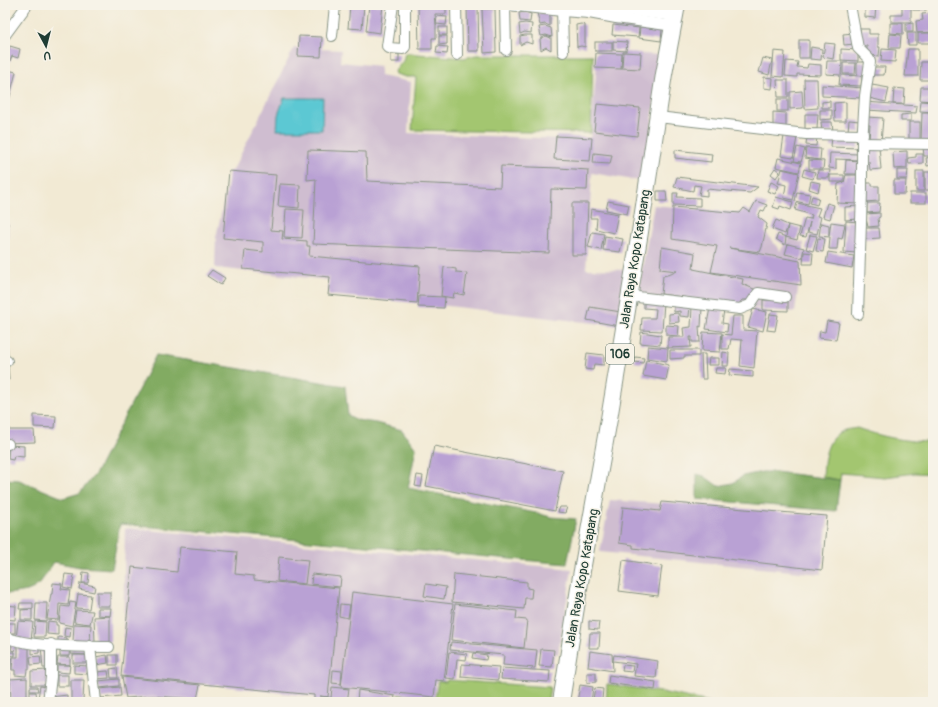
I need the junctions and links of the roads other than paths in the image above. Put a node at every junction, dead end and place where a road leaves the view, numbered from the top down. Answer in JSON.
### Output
{"nodes":[{"id":1,"x":27,"y":5,"type":"edge"},
{"id":2,"x":335,"y":5,"type":"edge"},
{"id":3,"x":393,"y":5,"type":"edge"},
{"id":4,"x":405,"y":5,"type":"edge"},
{"id":5,"x":456,"y":5,"type":"edge"},
{"id":6,"x":505,"y":5,"type":"edge"},
{"id":7,"x":508,"y":5,"type":"edge"},
{"id":8,"x":850,"y":5,"type":"edge"},
{"id":9,"x":562,"y":8,"type":"edge"},
{"id":10,"x":675,"y":16,"type":"edge"},
{"id":11,"x":5,"y":35,"type":"edge"},
{"id":12,"x":332,"y":36,"type":"dead end"},
{"id":13,"x":506,"y":50,"type":"dead end"},
{"id":14,"x":563,"y":52,"type":"dead end"},
{"id":15,"x":457,"y":55,"type":"dead end"},
{"id":16,"x":658,"y":117,"type":"junction"},
{"id":17,"x":863,"y":139,"type":"junction"},
{"id":18,"x":933,"y":144,"type":"edge"},
{"id":19,"x":630,"y":296,"type":"junction"},
{"id":20,"x":785,"y":297,"type":"dead end"},
{"id":21,"x":858,"y":314,"type":"dead end"},
{"id":22,"x":5,"y":637,"type":"edge"},
{"id":23,"x":51,"y":644,"type":"junction"},
{"id":24,"x":90,"y":646,"type":"junction"},
{"id":25,"x":109,"y":647,"type":"dead end"},
{"id":26,"x":48,"y":702,"type":"edge"},
{"id":27,"x":96,"y":702,"type":"edge"},
{"id":28,"x":561,"y":702,"type":"edge"}],
"edges":[{"from":1,"to":11,"type":"street"},
{"from":2,"to":12,"type":"street"},
{"from":3,"to":4,"type":"street"},
{"from":5,"to":15,"type":"street"},
{"from":6,"to":13,"type":"street"},
{"from":7,"to":9,"type":"street"},
{"from":8,"to":17,"type":"street"},
{"from":9,"to":10,"type":"street"},
{"from":9,"to":14,"type":"street"},
{"from":10,"to":16,"type":"main road","name":"Jalan Raya Kopo Katapang","number":"106"},
{"from":16,"to":17,"type":"street"},
{"from":16,"to":19,"type":"main road","name":"Jalan Raya Kopo Katapang","number":"106"},
{"from":17,"to":18,"type":"street"},
{"from":17,"to":21,"type":"street"},
{"from":19,"to":20,"type":"street"},
{"from":19,"to":28,"type":"main road","name":"Jalan Raya Kopo Katapang","number":"106"},
{"from":22,"to":23,"type":"street"},
{"from":23,"to":24,"type":"street"},
{"from":23,"to":26,"type":"street"},
{"from":24,"to":25,"type":"street"},
{"from":24,"to":27,"type":"street"}]}
